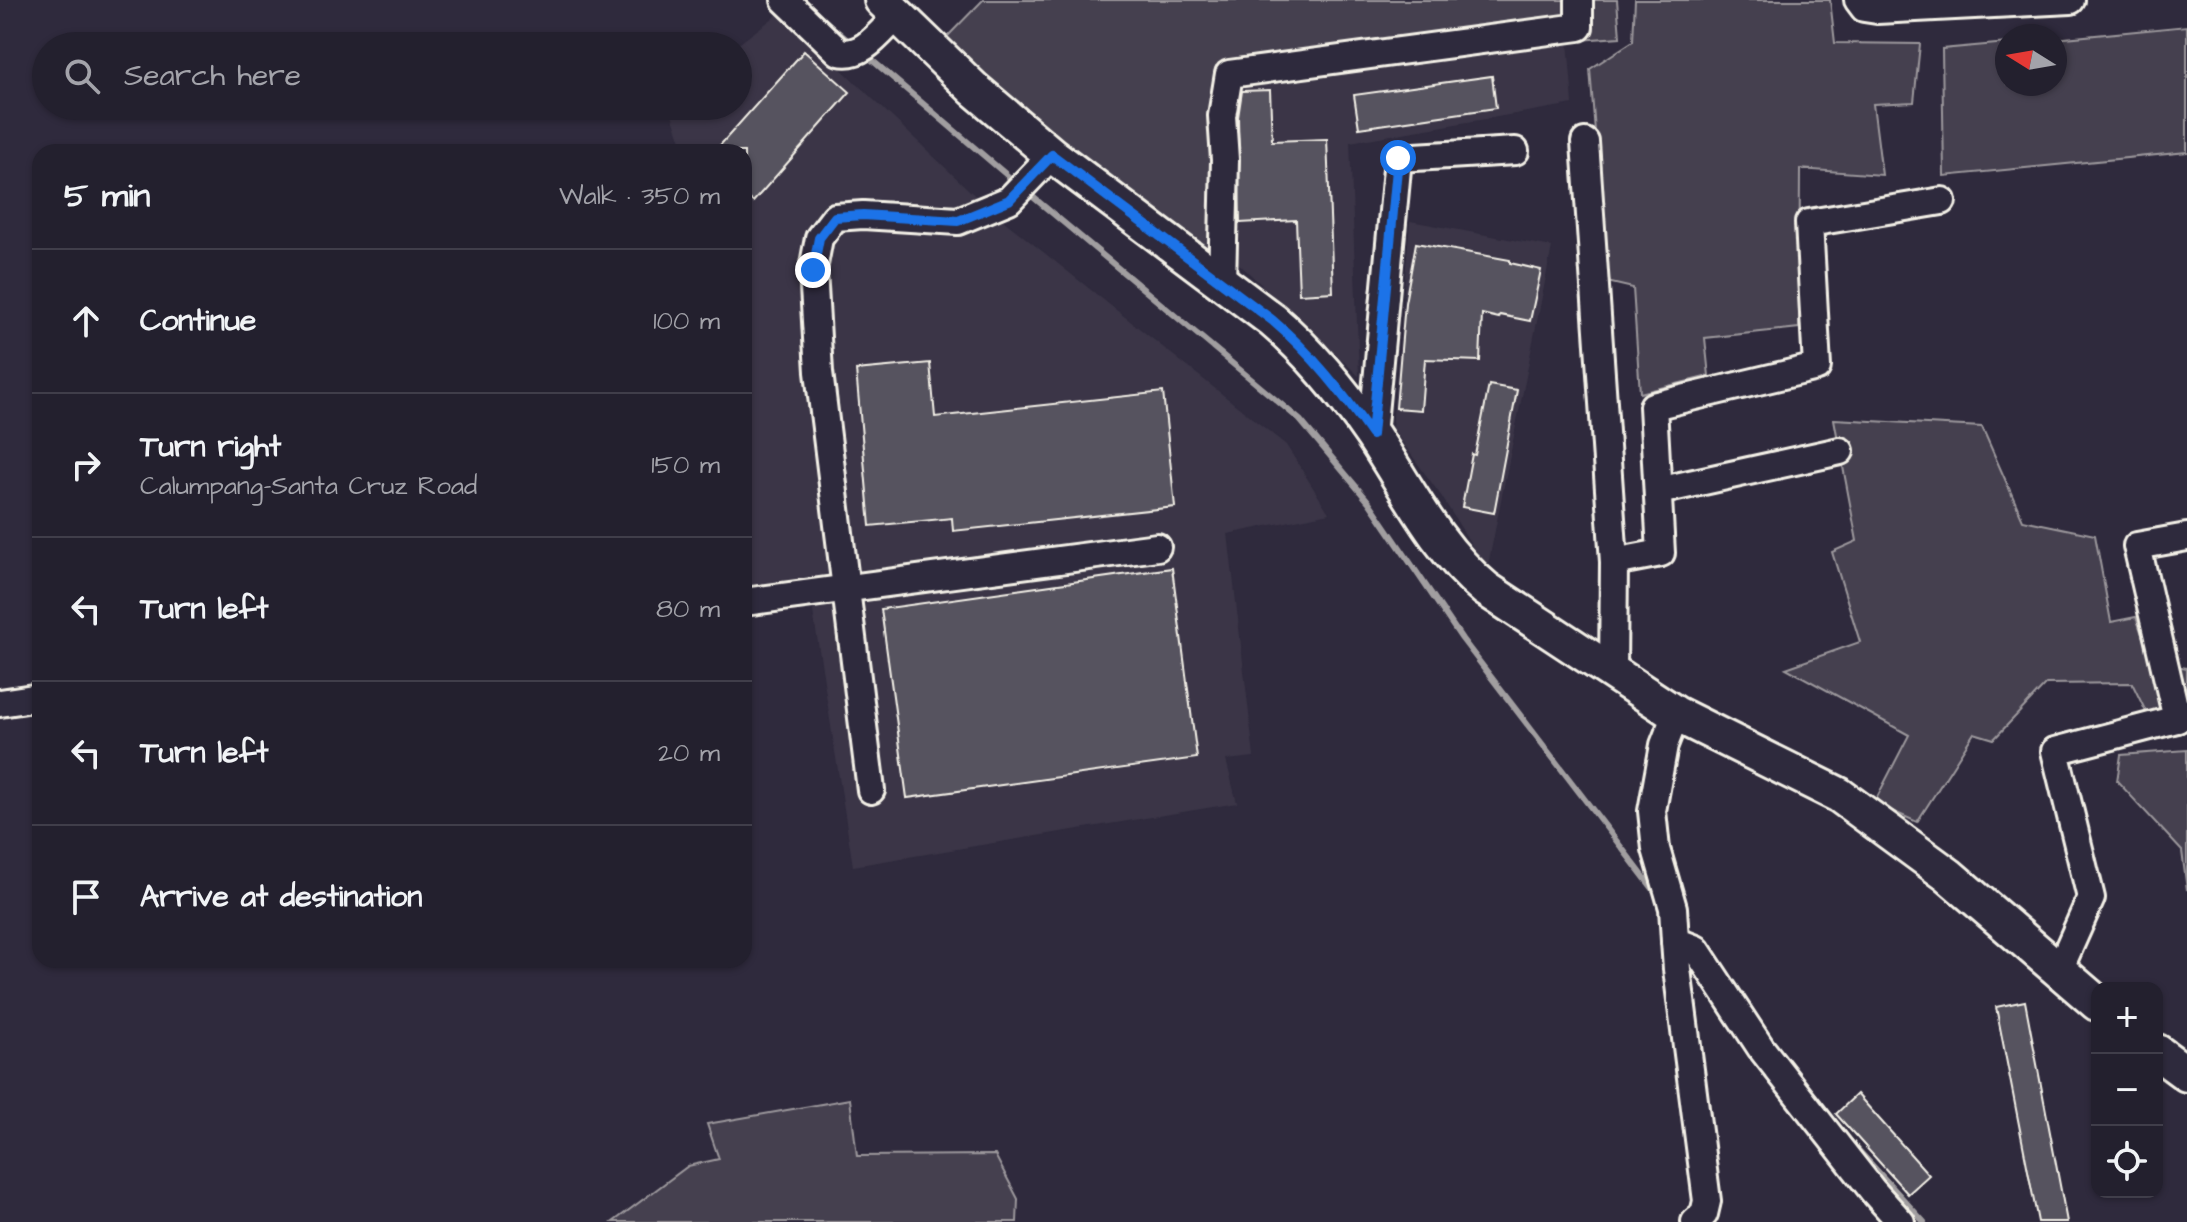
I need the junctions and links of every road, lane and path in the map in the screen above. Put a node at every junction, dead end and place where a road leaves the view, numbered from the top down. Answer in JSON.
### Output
{"nodes":[{"id":1,"x":785,"y":0,"type":"edge"},
{"id":2,"x":1579,"y":0,"type":"edge"},
{"id":3,"x":1858,"y":0,"type":"edge"},
{"id":4,"x":2026,"y":0,"type":"edge"},
{"id":5,"x":2071,"y":0,"type":"edge"},
{"id":6,"x":889,"y":8,"type":"edge"},
{"id":7,"x":1585,"y":142,"type":"dead end"},
{"id":8,"x":1515,"y":151,"type":"dead end"},
{"id":9,"x":1052,"y":155,"type":"junction"},
{"id":10,"x":1942,"y":201,"type":"dead end"},
{"id":11,"x":1222,"y":283,"type":"junction"},
{"id":12,"x":1372,"y":435,"type":"junction"},
{"id":13,"x":1840,"y":451,"type":"dead end"},
{"id":14,"x":1658,"y":491,"type":"junction"},
{"id":15,"x":2187,"y":537,"type":"edge"},
{"id":16,"x":1157,"y":547,"type":"dead end"},
{"id":17,"x":1614,"y":562,"type":"junction"},
{"id":18,"x":846,"y":588,"type":"junction"},
{"id":19,"x":752,"y":601,"type":"edge"},
{"id":20,"x":1613,"y":672,"type":"junction"},
{"id":21,"x":32,"y":698,"type":"edge"},
{"id":22,"x":0,"y":703,"type":"edge"},
{"id":23,"x":1676,"y":714,"type":"junction"},
{"id":24,"x":2182,"y":716,"type":"edge"},
{"id":25,"x":871,"y":790,"type":"dead end"},
{"id":26,"x":1674,"y":927,"type":"junction"},
{"id":27,"x":2059,"y":970,"type":"junction"},
{"id":28,"x":2091,"y":998,"type":"edge"},
{"id":29,"x":2160,"y":1054,"type":"edge"},
{"id":30,"x":2187,"y":1074,"type":"edge"},
{"id":31,"x":1701,"y":1219,"type":"edge"},
{"id":32,"x":1901,"y":1222,"type":"edge"}],
"edges":[{"from":1,"to":6,"type":"street"},
{"from":2,"to":11,"type":"street"},
{"from":3,"to":4,"type":"street"},
{"from":4,"to":5,"type":"street"},
{"from":6,"to":9,"type":"main road"},
{"from":7,"to":17,"type":"street"},
{"from":8,"to":12,"type":"street"},
{"from":9,"to":11,"type":"main road"},
{"from":9,"to":18,"type":"street"},
{"from":10,"to":14,"type":"street"},
{"from":11,"to":12,"type":"main road"},
{"from":12,"to":20,"type":"main road"},
{"from":13,"to":14,"type":"street"},
{"from":14,"to":17,"type":"street"},
{"from":15,"to":24,"type":"street"},
{"from":16,"to":18,"type":"street"},
{"from":17,"to":20,"type":"street"},
{"from":18,"to":19,"type":"street"},
{"from":18,"to":25,"type":"street"},
{"from":20,"to":23,"type":"main road"},
{"from":21,"to":22,"type":"street"},
{"from":23,"to":26,"type":"street"},
{"from":23,"to":27,"type":"main road"},
{"from":24,"to":27,"type":"street"},
{"from":26,"to":31,"type":"street"},
{"from":26,"to":32,"type":"street"},
{"from":27,"to":28,"type":"main road"},
{"from":29,"to":30,"type":"main road"}]}
